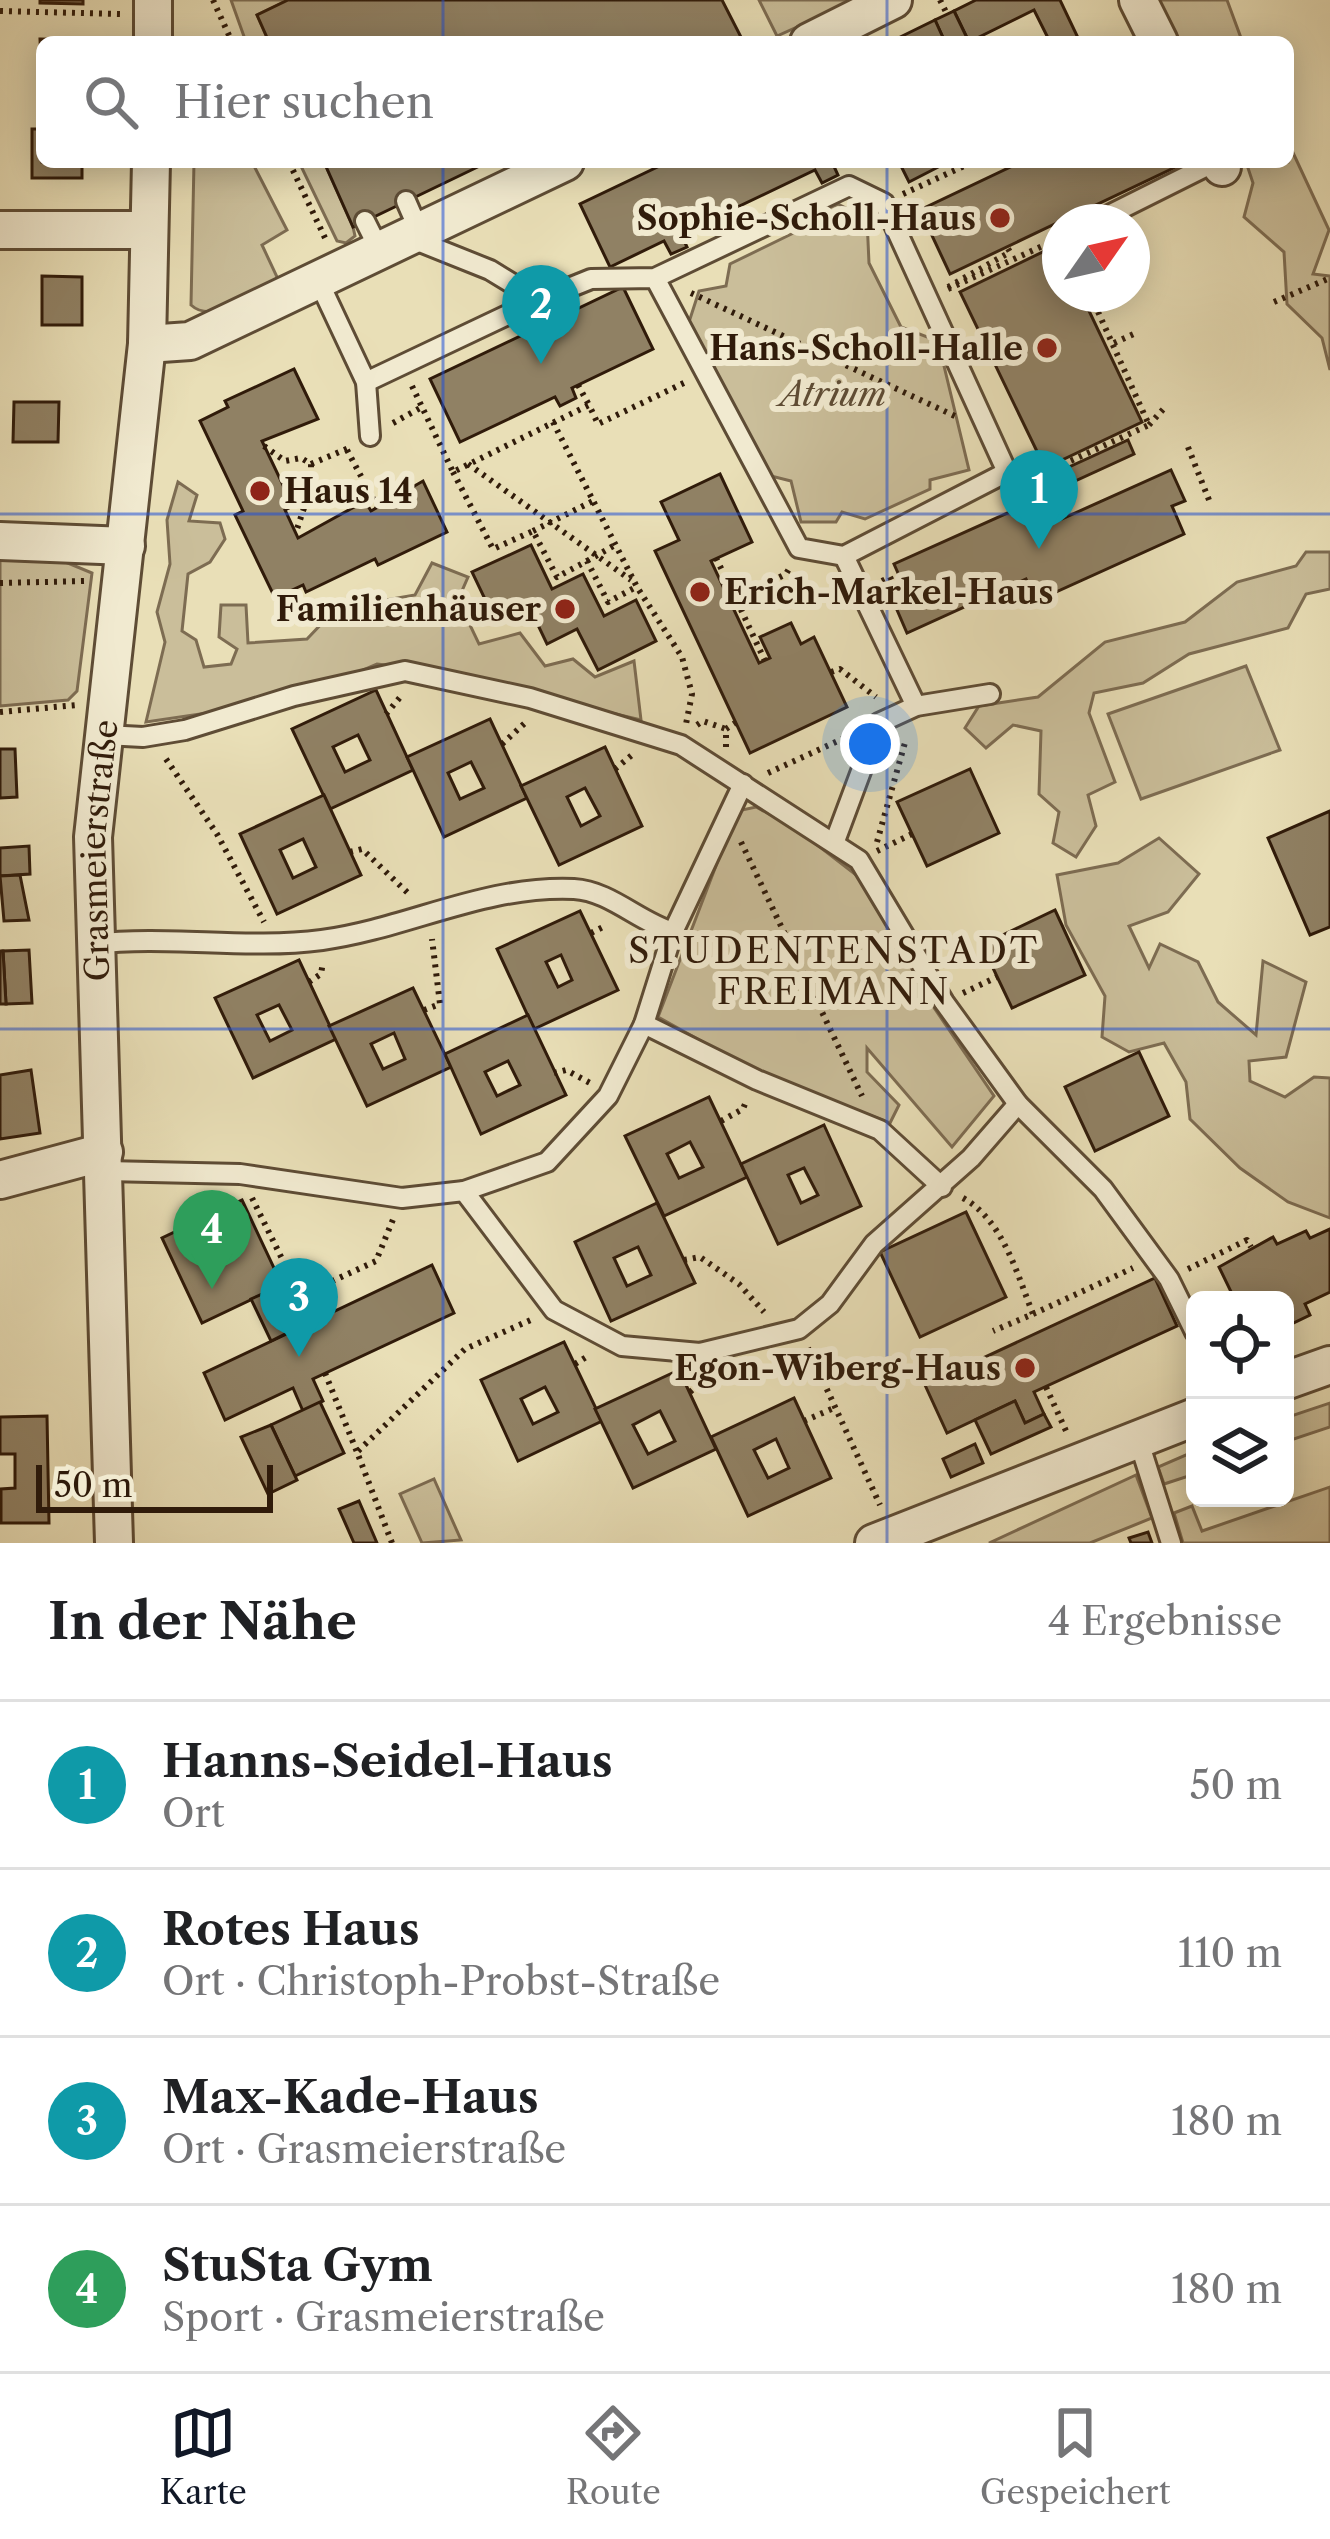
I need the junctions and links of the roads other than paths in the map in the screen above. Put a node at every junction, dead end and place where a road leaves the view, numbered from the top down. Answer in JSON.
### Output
{"nodes":[{"id":1,"x":893,"y":0,"type":"edge"},
{"id":2,"x":1138,"y":0,"type":"edge"},
{"id":3,"x":821,"y":36,"type":"edge"},
{"id":4,"x":1156,"y":36,"type":"edge"},
{"id":5,"x":151,"y":168,"type":"edge"},
{"id":6,"x":550,"y":168,"type":"edge"},
{"id":7,"x":1210,"y":168,"type":"edge"},
{"id":8,"x":1133,"y":204,"type":"edge"},
{"id":9,"x":396,"y":229,"type":"junction"},
{"id":10,"x":0,"y":230,"type":"edge"},
{"id":11,"x":149,"y":230,"type":"junction"},
{"id":12,"x":330,"y":276,"type":"junction"},
{"id":13,"x":655,"y":278,"type":"junction"},
{"id":14,"x":539,"y":301,"type":"junction"},
{"id":15,"x":147,"y":344,"type":"junction"},
{"id":16,"x":366,"y":382,"type":"junction"},
{"id":17,"x":370,"y":436,"type":"dead end"},
{"id":18,"x":0,"y":541,"type":"edge"},
{"id":19,"x":844,"y":556,"type":"junction"},
{"id":20,"x":124,"y":564,"type":"junction"},
{"id":21,"x":990,"y":694,"type":"dead end"},
{"id":22,"x":898,"y":714,"type":"junction"},
{"id":23,"x":108,"y":719,"type":"junction"},
{"id":24,"x":742,"y":784,"type":"junction"},
{"id":25,"x":835,"y":841,"type":"junction"},
{"id":26,"x":673,"y":932,"type":"junction"},
{"id":27,"x":93,"y":944,"type":"junction"},
{"id":28,"x":644,"y":1024,"type":"junction"},
{"id":29,"x":1018,"y":1104,"type":"junction"},
{"id":30,"x":105,"y":1162,"type":"junction"},
{"id":31,"x":0,"y":1180,"type":"edge"},
{"id":32,"x":942,"y":1187,"type":"junction"},
{"id":33,"x":464,"y":1191,"type":"junction"},
{"id":34,"x":1186,"y":1314,"type":"edge"},
{"id":35,"x":1330,"y":1365,"type":"edge"},
{"id":36,"x":1294,"y":1378,"type":"edge"},
{"id":37,"x":1186,"y":1421,"type":"edge"},
{"id":38,"x":1139,"y":1442,"type":"junction"},
{"id":39,"x":884,"y":1539,"type":"edge"},
{"id":40,"x":114,"y":1543,"type":"edge"},
{"id":41,"x":1171,"y":1543,"type":"edge"}],
"edges":[{"from":1,"to":3,"type":"street"},
{"from":2,"to":4,"type":"street"},
{"from":5,"to":11,"type":"street","name":"Grasmeierstraße"},
{"from":6,"to":9,"type":"street"},
{"from":7,"to":8,"type":"lane"},
{"from":9,"to":12,"type":"street"},
{"from":9,"to":14,"type":"lane"},
{"from":10,"to":11,"type":"street"},
{"from":11,"to":15,"type":"street","name":"Grasmeierstraße"},
{"from":12,"to":15,"type":"street"},
{"from":12,"to":16,"type":"lane"},
{"from":13,"to":14,"type":"lane"},
{"from":13,"to":19,"type":"lane"},
{"from":13,"to":19,"type":"lane"},
{"from":14,"to":16,"type":"lane"},
{"from":15,"to":20,"type":"street","name":"Grasmeierstraße"},
{"from":16,"to":17,"type":"lane"},
{"from":18,"to":20,"type":"street"},
{"from":19,"to":22,"type":"lane"},
{"from":20,"to":23,"type":"street","name":"Grasmeierstraße"},
{"from":21,"to":22,"type":"lane"},
{"from":22,"to":25,"type":"lane"},
{"from":23,"to":24,"type":"lane"},
{"from":23,"to":27,"type":"street","name":"Grasmeierstraße"},
{"from":24,"to":25,"type":"lane"},
{"from":24,"to":26,"type":"lane"},
{"from":25,"to":29,"type":"lane"},
{"from":26,"to":27,"type":"lane"},
{"from":26,"to":28,"type":"lane"},
{"from":27,"to":30,"type":"street","name":"Grasmeierstraße"},
{"from":28,"to":32,"type":"lane"},
{"from":28,"to":33,"type":"lane"},
{"from":29,"to":32,"type":"lane"},
{"from":29,"to":34,"type":"lane"},
{"from":30,"to":31,"type":"street"},
{"from":30,"to":33,"type":"lane"},
{"from":30,"to":40,"type":"street","name":"Grasmeierstraße"},
{"from":32,"to":33,"type":"lane"},
{"from":35,"to":36,"type":"street"},
{"from":37,"to":38,"type":"street"},
{"from":38,"to":39,"type":"street"},
{"from":38,"to":41,"type":"lane"}]}
